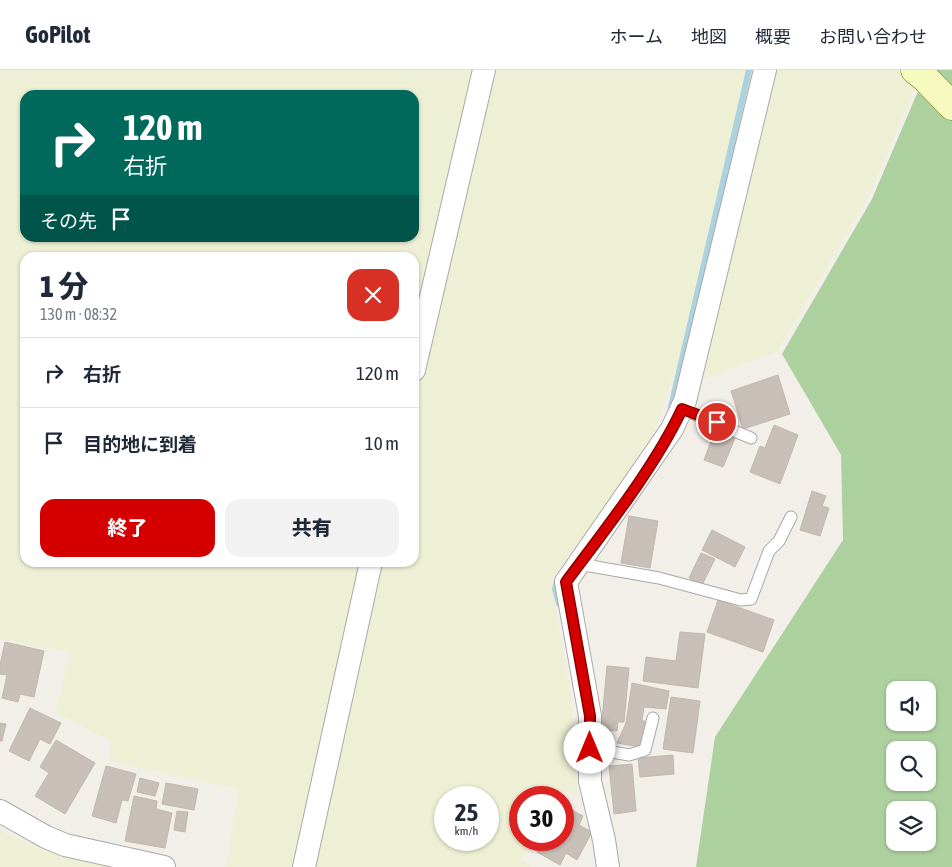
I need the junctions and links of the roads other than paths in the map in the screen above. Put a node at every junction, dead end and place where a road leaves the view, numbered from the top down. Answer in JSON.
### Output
{"nodes":[{"id":1,"x":484,"y":70,"type":"edge"},
{"id":2,"x":765,"y":70,"type":"edge"},
{"id":3,"x":914,"y":70,"type":"edge"},
{"id":4,"x":952,"y":106,"type":"edge"},
{"id":5,"x":419,"y":349,"type":"edge"},
{"id":6,"x":682,"y":409,"type":"junction"},
{"id":7,"x":751,"y":438,"type":"dead end"},
{"id":8,"x":791,"y":517,"type":"dead end"},
{"id":9,"x":579,"y":564,"type":"junction"},
{"id":10,"x":369,"y":567,"type":"edge"},
{"id":11,"x":653,"y":718,"type":"dead end"},
{"id":12,"x":590,"y":748,"type":"junction"},
{"id":13,"x":0,"y":811,"type":"edge"},
{"id":14,"x":164,"y":867,"type":"edge"},
{"id":15,"x":304,"y":867,"type":"edge"},
{"id":16,"x":608,"y":867,"type":"edge"}],
"edges":[{"from":1,"to":5,"type":"street"},
{"from":2,"to":6,"type":"street"},
{"from":3,"to":4,"type":"street"},
{"from":6,"to":7,"type":"lane"},
{"from":6,"to":9,"type":"street"},
{"from":8,"to":9,"type":"lane"},
{"from":9,"to":12,"type":"street"},
{"from":10,"to":15,"type":"street"},
{"from":11,"to":12,"type":"lane"},
{"from":12,"to":16,"type":"street"},
{"from":13,"to":14,"type":"street"}]}
